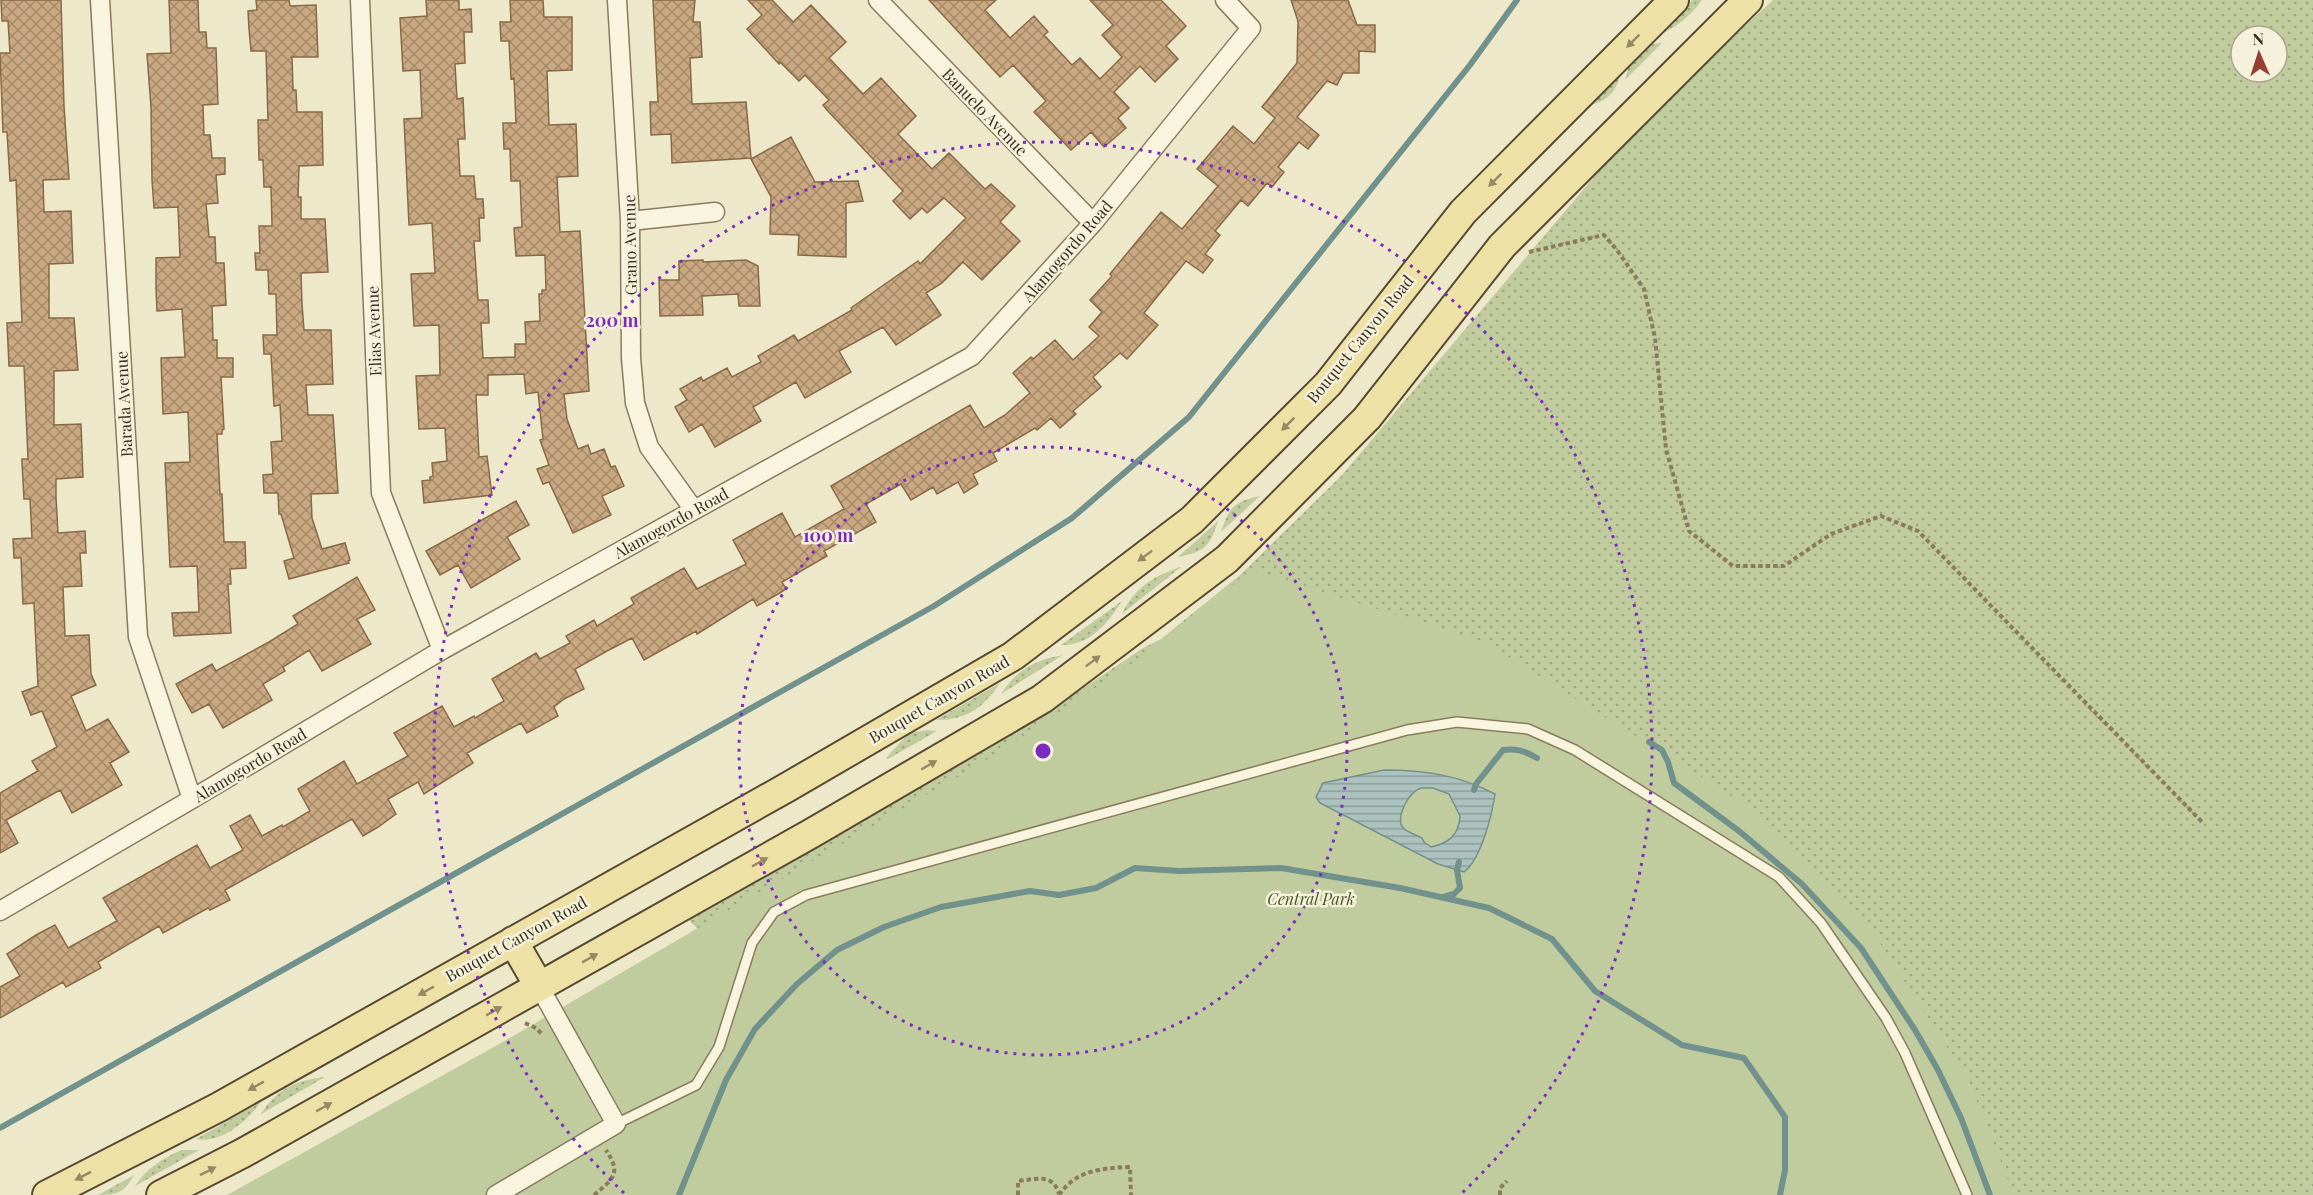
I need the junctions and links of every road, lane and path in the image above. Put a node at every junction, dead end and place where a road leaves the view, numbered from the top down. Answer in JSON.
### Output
{"nodes":[{"id":1,"x":100,"y":0,"type":"edge"},
{"id":2,"x":360,"y":0,"type":"edge"},
{"id":3,"x":617,"y":0,"type":"edge"},
{"id":4,"x":878,"y":0,"type":"edge"},
{"id":5,"x":1225,"y":0,"type":"edge"},
{"id":6,"x":1674,"y":0,"type":"edge"},
{"id":7,"x":1748,"y":0,"type":"edge"},
{"id":8,"x":715,"y":212,"type":"dead end"},
{"id":9,"x":630,"y":222,"type":"junction"},
{"id":10,"x":1093,"y":223,"type":"junction"},
{"id":11,"x":1502,"y":246,"type":"junction"},
{"id":12,"x":694,"y":510,"type":"junction"},
{"id":13,"x":442,"y":650,"type":"junction"},
{"id":14,"x":192,"y":800,"type":"junction"},
{"id":15,"x":2203,"y":823,"type":"dead end"},
{"id":16,"x":0,"y":911,"type":"edge"},
{"id":17,"x":513,"y":941,"type":"junction"},
{"id":18,"x":539,"y":986,"type":"junction"},
{"id":19,"x":524,"y":1022,"type":"dead end"},
{"id":20,"x":548,"y":1043,"type":"dead end"},
{"id":21,"x":616,"y":1124,"type":"junction"},
{"id":22,"x":597,"y":1137,"type":"junction"},
{"id":23,"x":1507,"y":1181,"type":"dead end"},
{"id":24,"x":47,"y":1195,"type":"edge"},
{"id":25,"x":161,"y":1195,"type":"edge"},
{"id":26,"x":496,"y":1195,"type":"edge"},
{"id":27,"x":594,"y":1195,"type":"edge"},
{"id":28,"x":1018,"y":1195,"type":"edge"},
{"id":29,"x":1059,"y":1195,"type":"edge"},
{"id":30,"x":1131,"y":1195,"type":"edge"},
{"id":31,"x":1500,"y":1195,"type":"edge"},
{"id":32,"x":1967,"y":1195,"type":"edge"}],
"edges":[{"from":1,"to":14,"type":"street","name":"Barada Avenue"},
{"from":2,"to":13,"type":"street","name":"Elias Avenue"},
{"from":3,"to":9,"type":"street","name":"Grano Avenue"},
{"from":4,"to":10,"type":"street","name":"Banuelo Avenue"},
{"from":5,"to":10,"type":"street","name":"Alamogordo Road"},
{"from":6,"to":17,"type":"main road","name":"Bouquet Canyon Road","one_way":true},
{"from":7,"to":11,"type":"main road"},
{"from":8,"to":9,"type":"street"},
{"from":9,"to":12,"type":"street","name":"Grano Avenue"},
{"from":10,"to":12,"type":"street","name":"Alamogordo Road"},
{"from":11,"to":15,"type":"path"},
{"from":18,"to":11,"type":"main road","one_way":true},
{"from":12,"to":13,"type":"street","name":"Alamogordo Road"},
{"from":13,"to":14,"type":"street","name":"Alamogordo Road"},
{"from":14,"to":16,"type":"street","name":"Alamogordo Road"},
{"from":17,"to":18,"type":"main road"},
{"from":17,"to":24,"type":"main road","name":"Bouquet Canyon Road","one_way":true},
{"from":18,"to":21,"type":"street"},
{"from":25,"to":18,"type":"main road","one_way":true},
{"from":19,"to":20,"type":"path"},
{"from":21,"to":22,"type":"street"},
{"from":21,"to":32,"type":"lane"},
{"from":22,"to":26,"type":"street"},
{"from":22,"to":27,"type":"path"},
{"from":23,"to":31,"type":"path"},
{"from":28,"to":29,"type":"path"},
{"from":29,"to":30,"type":"path"}]}
